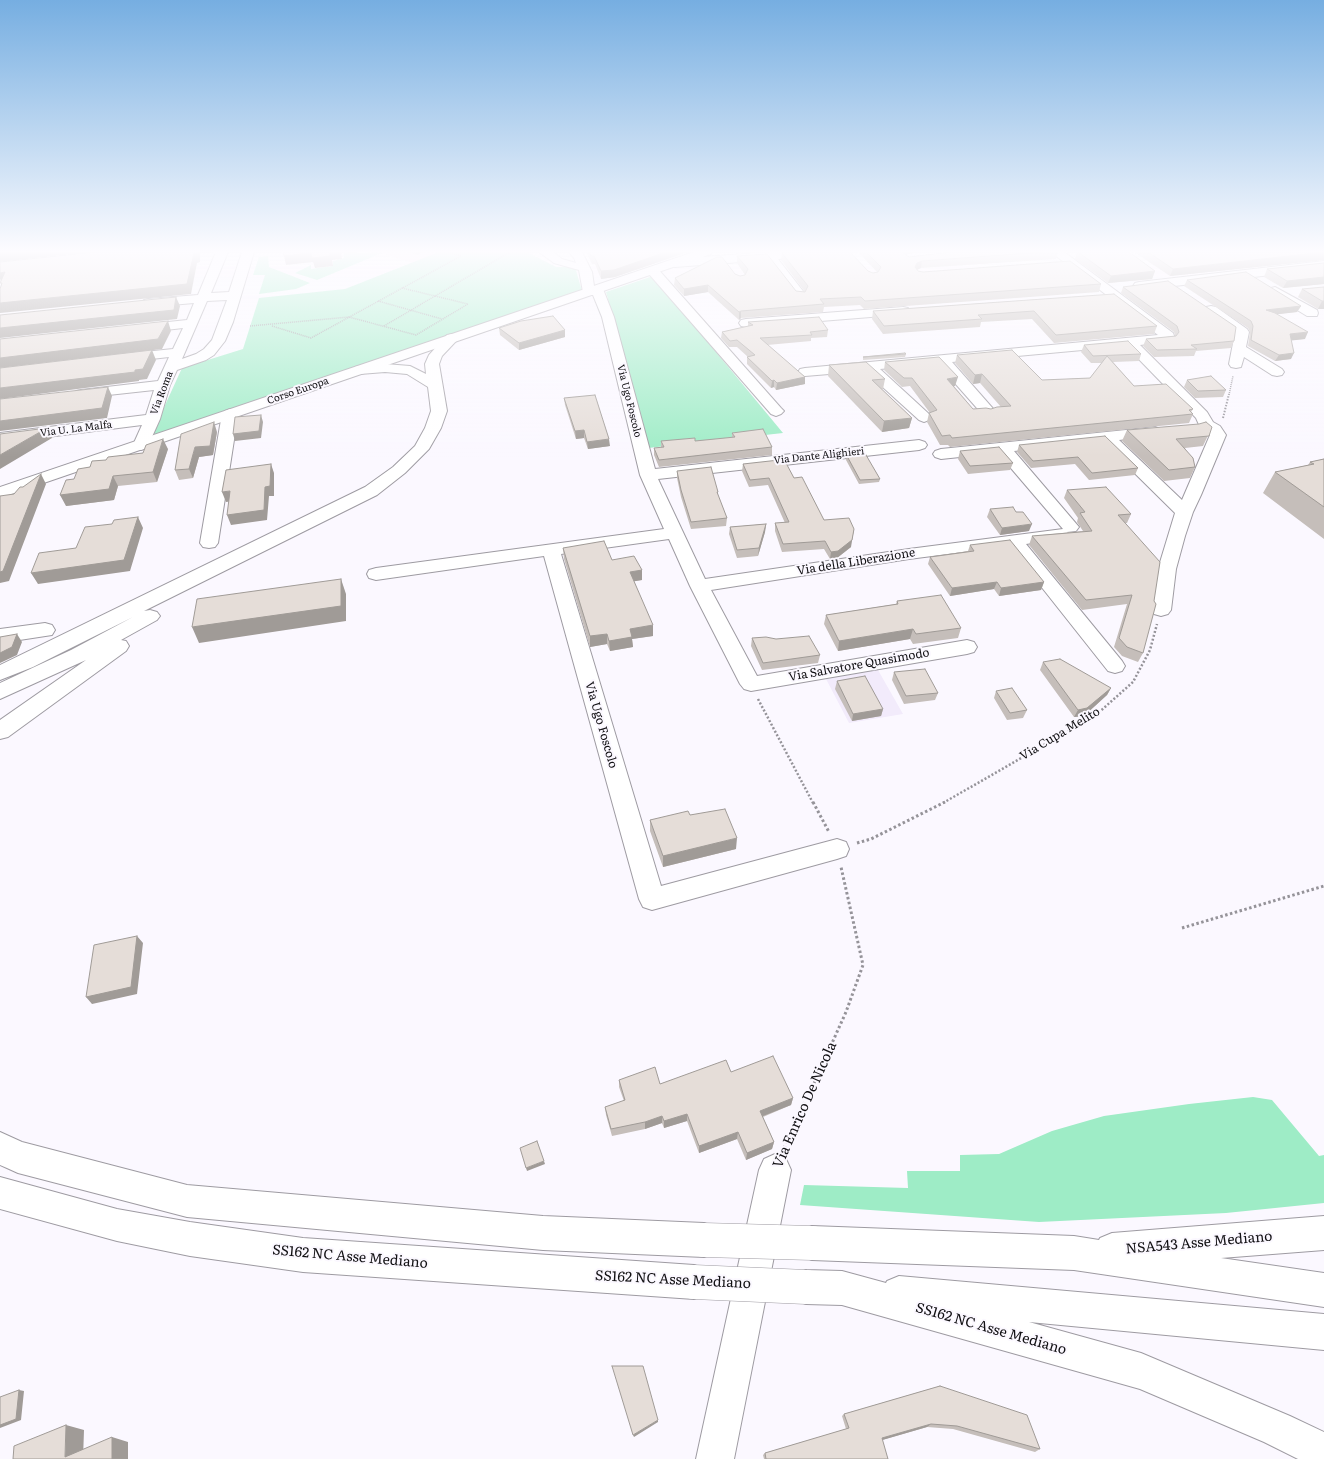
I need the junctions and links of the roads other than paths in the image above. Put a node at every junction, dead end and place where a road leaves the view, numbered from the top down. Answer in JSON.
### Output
{"nodes":[{"id":1,"x":193,"y":320,"type":"edge"},
{"id":2,"x":226,"y":320,"type":"edge"},
{"id":3,"x":506,"y":320,"type":"edge"},
{"id":4,"x":609,"y":320,"type":"edge"},
{"id":5,"x":696,"y":320,"type":"edge"},
{"id":6,"x":783,"y":320,"type":"edge"},
{"id":7,"x":1149,"y":320,"type":"edge"},
{"id":8,"x":1225,"y":320,"type":"edge"},
{"id":9,"x":192,"y":323,"type":"junction"},
{"id":10,"x":746,"y":323,"type":"edge"},
{"id":11,"x":131,"y":330,"type":"edge"},
{"id":12,"x":452,"y":338,"type":"junction"},
{"id":13,"x":1132,"y":343,"type":"junction"},
{"id":14,"x":1239,"y":348,"type":"junction"},
{"id":15,"x":180,"y":352,"type":"junction"},
{"id":16,"x":403,"y":355,"type":"junction"},
{"id":17,"x":115,"y":359,"type":"edge"},
{"id":18,"x":942,"y":360,"type":"junction"},
{"id":19,"x":432,"y":364,"type":"junction"},
{"id":20,"x":1236,"y":364,"type":"road end"},
{"id":21,"x":868,"y":366,"type":"junction"},
{"id":22,"x":172,"y":367,"type":"junction"},
{"id":23,"x":360,"y":370,"type":"junction"},
{"id":24,"x":410,"y":370,"type":"junction"},
{"id":25,"x":804,"y":372,"type":"dead end"},
{"id":26,"x":1277,"y":372,"type":"dead end"},
{"id":27,"x":163,"y":384,"type":"junction"},
{"id":28,"x":434,"y":384,"type":"junction"},
{"id":29,"x":70,"y":396,"type":"edge"},
{"id":30,"x":776,"y":411,"type":"dead end"},
{"id":31,"x":988,"y":412,"type":"edge"},
{"id":32,"x":230,"y":414,"type":"junction"},
{"id":33,"x":924,"y":417,"type":"dead end"},
{"id":34,"x":152,"y":420,"type":"junction"},
{"id":35,"x":1170,"y":430,"type":"edge"},
{"id":36,"x":1107,"y":437,"type":"junction"},
{"id":37,"x":0,"y":438,"type":"edge"},
{"id":38,"x":141,"y":445,"type":"junction"},
{"id":39,"x":919,"y":445,"type":"dead end"},
{"id":40,"x":1002,"y":447,"type":"junction"},
{"id":41,"x":941,"y":454,"type":"dead end"},
{"id":42,"x":648,"y":475,"type":"junction"},
{"id":43,"x":0,"y":493,"type":"edge"},
{"id":44,"x":1184,"y":512,"type":"junction"},
{"id":45,"x":313,"y":521,"type":"junction"},
{"id":46,"x":674,"y":533,"type":"junction"},
{"id":47,"x":1013,"y":540,"type":"junction"},
{"id":48,"x":209,"y":543,"type":"dead end"},
{"id":49,"x":551,"y":550,"type":"junction"},
{"id":50,"x":376,"y":574,"type":"dead end"},
{"id":51,"x":699,"y":586,"type":"junction"},
{"id":52,"x":1160,"y":610,"type":"road end"},
{"id":53,"x":157,"y":612,"type":"junction"},
{"id":54,"x":45,"y":630,"type":"dead end"},
{"id":55,"x":0,"y":636,"type":"edge"},
{"id":56,"x":967,"y":647,"type":"dead end"},
{"id":57,"x":1115,"y":666,"type":"dead end"},
{"id":58,"x":0,"y":673,"type":"edge"},
{"id":59,"x":751,"y":684,"type":"joint"},
{"id":60,"x":0,"y":692,"type":"edge"},
{"id":61,"x":0,"y":731,"type":"edge"},
{"id":62,"x":837,"y":849,"type":"road end"},
{"id":63,"x":0,"y":1148,"type":"edge"},
{"id":64,"x":775,"y":1170,"type":"road end"},
{"id":65,"x":0,"y":1193,"type":"edge"},
{"id":66,"x":1324,"y":1233,"type":"edge"},
{"id":67,"x":1074,"y":1253,"type":"junction"},
{"id":68,"x":842,"y":1288,"type":"junction"},
{"id":69,"x":1324,"y":1290,"type":"edge"},
{"id":70,"x":1324,"y":1332,"type":"edge"},
{"id":71,"x":1324,"y":1452,"type":"edge"},
{"id":72,"x":715,"y":1459,"type":"edge"}],
"edges":[{"from":1,"to":9,"type":"main road","name":"Via Roma"},
{"from":2,"to":22,"type":"main road"},
{"from":3,"to":12,"type":"main road","name":"Corso Europa"},
{"from":4,"to":42,"type":"main road","name":"Via Ugo Foscolo"},
{"from":5,"to":30,"type":"main road"},
{"from":6,"to":10,"type":"main road"},
{"from":7,"to":13,"type":"main road"},
{"from":8,"to":14,"type":"main road"},
{"from":9,"to":11,"type":"main road"},
{"from":9,"to":15,"type":"main road","name":"Via Roma"},
{"from":12,"to":16,"type":"main road","name":"Corso Europa"},
{"from":12,"to":19,"type":"main road"},
{"from":13,"to":18,"type":"main road"},
{"from":13,"to":44,"type":"main road"},
{"from":14,"to":20,"type":"main road"},
{"from":14,"to":26,"type":"main road"},
{"from":15,"to":17,"type":"main road"},
{"from":15,"to":22,"type":"main road","name":"Via Roma"},
{"from":16,"to":19,"type":"main road"},
{"from":16,"to":23,"type":"main road","name":"Corso Europa"},
{"from":16,"to":24,"type":"main road"},
{"from":18,"to":21,"type":"main road"},
{"from":18,"to":31,"type":"main road"},
{"from":19,"to":28,"type":"main road"},
{"from":21,"to":25,"type":"main road"},
{"from":21,"to":33,"type":"main road"},
{"from":22,"to":27,"type":"main road","name":"Via Roma"},
{"from":23,"to":24,"type":"main road"},
{"from":23,"to":32,"type":"main road","name":"Corso Europa"},
{"from":24,"to":28,"type":"main road"},
{"from":27,"to":29,"type":"main road"},
{"from":27,"to":34,"type":"main road","name":"Via Roma"},
{"from":28,"to":45,"type":"main road"},
{"from":32,"to":38,"type":"main road","name":"Corso Europa"},
{"from":32,"to":48,"type":"main road"},
{"from":34,"to":37,"type":"main road","name":"Via U. La Malfa"},
{"from":34,"to":38,"type":"main road","name":"Via Roma"},
{"from":35,"to":36,"type":"main road"},
{"from":36,"to":40,"type":"main road"},
{"from":36,"to":44,"type":"main road"},
{"from":38,"to":43,"type":"main road","name":"Corso Europa"},
{"from":39,"to":42,"type":"main road","name":"Via Dante Alighieri"},
{"from":40,"to":41,"type":"main road"},
{"from":40,"to":47,"type":"main road","name":"Via della Liberazione"},
{"from":42,"to":46,"type":"main road","name":"Via Ugo Foscolo"},
{"from":44,"to":52,"type":"main road"},
{"from":45,"to":53,"type":"main road"},
{"from":45,"to":58,"type":"main road"},
{"from":46,"to":49,"type":"main road"},
{"from":46,"to":51,"type":"main road","name":"Via Ugo Foscolo"},
{"from":47,"to":51,"type":"main road","name":"Via della Liberazione"},
{"from":47,"to":57,"type":"main road"},
{"from":49,"to":50,"type":"main road"},
{"from":49,"to":62,"type":"main road","name":"Via Ugo Foscolo"},
{"from":51,"to":59,"type":"main road","name":"Via Ugo Foscolo"},
{"from":53,"to":60,"type":"main road"},
{"from":53,"to":61,"type":"main road"},
{"from":54,"to":55,"type":"main road"},
{"from":56,"to":59,"type":"main road","name":"Via Salvatore Quasimodo"},
{"from":63,"to":67,"type":"main road","bridge":true},
{"from":64,"to":72,"type":"main road","name":"Via Enrico De Nicola"},
{"from":65,"to":68,"type":"main road","name":"SS162 NC Asse Mediano","bridge":true},
{"from":66,"to":67,"type":"main road","name":"NSA543 Asse Mediano"},
{"from":67,"to":69,"type":"main road"},
{"from":68,"to":70,"type":"main road"},
{"from":68,"to":71,"type":"main road","name":"SS162 NC Asse Mediano"}]}
